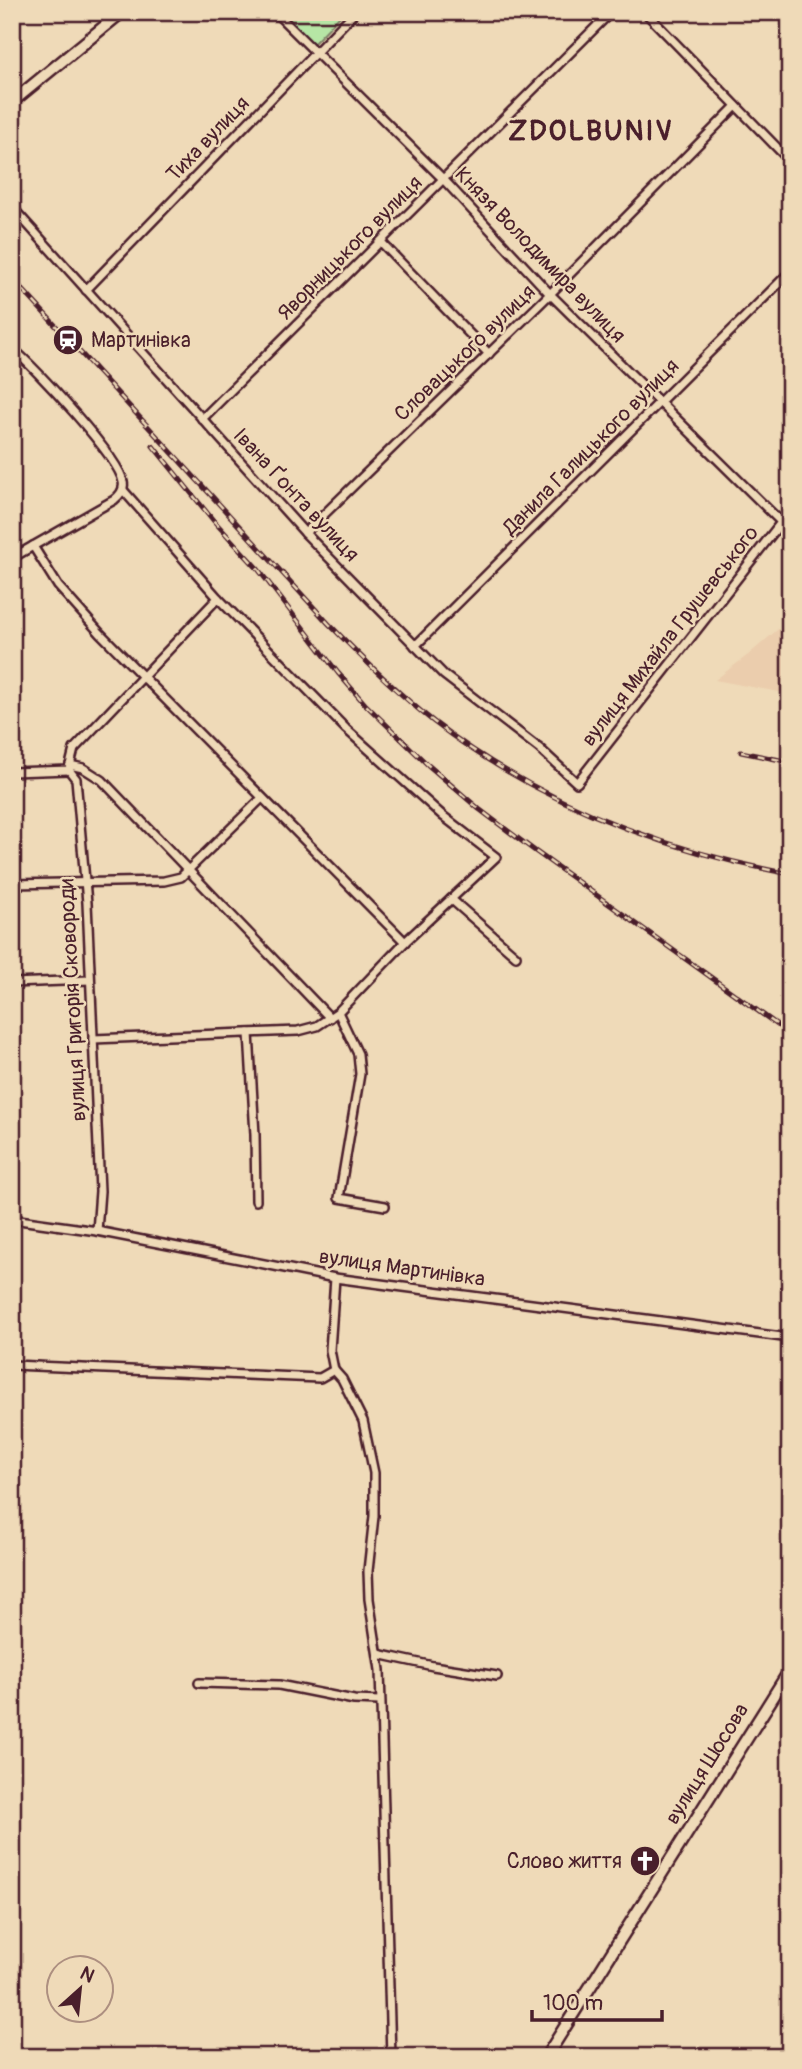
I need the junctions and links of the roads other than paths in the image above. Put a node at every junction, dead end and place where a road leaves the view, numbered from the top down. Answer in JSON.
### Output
{"nodes":[{"id":1,"x":122,"y":12,"type":"edge"},
{"id":2,"x":275,"y":12,"type":"edge"},
{"id":3,"x":355,"y":12,"type":"edge"},
{"id":4,"x":611,"y":12,"type":"edge"},
{"id":5,"x":645,"y":12,"type":"edge"},
{"id":6,"x":315,"y":52,"type":"junction"},
{"id":7,"x":12,"y":102,"type":"edge"},
{"id":8,"x":736,"y":106,"type":"junction"},
{"id":9,"x":790,"y":161,"type":"edge"},
{"id":10,"x":444,"y":180,"type":"junction"},
{"id":11,"x":12,"y":207,"type":"edge"},
{"id":12,"x":381,"y":242,"type":"junction"},
{"id":13,"x":790,"y":272,"type":"edge"},
{"id":14,"x":86,"y":290,"type":"junction"},
{"id":15,"x":550,"y":294,"type":"junction"},
{"id":16,"x":12,"y":348,"type":"edge"},
{"id":17,"x":489,"y":354,"type":"junction"},
{"id":18,"x":660,"y":404,"type":"junction"},
{"id":19,"x":202,"y":419,"type":"junction"},
{"id":20,"x":123,"y":490,"type":"junction"},
{"id":21,"x":790,"y":511,"type":"edge"},
{"id":22,"x":780,"y":522,"type":"junction"},
{"id":23,"x":305,"y":533,"type":"junction"},
{"id":24,"x":12,"y":546,"type":"edge"},
{"id":25,"x":33,"y":546,"type":"junction"},
{"id":26,"x":16,"y":556,"type":"edge"},
{"id":27,"x":218,"y":598,"type":"junction"},
{"id":28,"x":415,"y":646,"type":"junction"},
{"id":29,"x":142,"y":677,"type":"junction"},
{"id":30,"x":70,"y":767,"type":"junction"},
{"id":31,"x":12,"y":772,"type":"edge"},
{"id":32,"x":578,"y":783,"type":"joint"},
{"id":33,"x":262,"y":798,"type":"junction"},
{"id":34,"x":187,"y":872,"type":"junction"},
{"id":35,"x":85,"y":882,"type":"junction"},
{"id":36,"x":12,"y":884,"type":"edge"},
{"id":37,"x":451,"y":899,"type":"junction"},
{"id":38,"x":405,"y":942,"type":"junction"},
{"id":39,"x":516,"y":956,"type":"dead end"},
{"id":40,"x":90,"y":980,"type":"junction"},
{"id":41,"x":12,"y":984,"type":"edge"},
{"id":42,"x":338,"y":1012,"type":"junction"},
{"id":43,"x":330,"y":1018,"type":"junction"},
{"id":44,"x":249,"y":1033,"type":"junction"},
{"id":45,"x":93,"y":1039,"type":"junction"},
{"id":46,"x":256,"y":1201,"type":"dead end"},
{"id":47,"x":386,"y":1206,"type":"dead end"},
{"id":48,"x":12,"y":1219,"type":"edge"},
{"id":49,"x":97,"y":1231,"type":"junction"},
{"id":50,"x":335,"y":1278,"type":"junction"},
{"id":51,"x":790,"y":1338,"type":"edge"},
{"id":52,"x":12,"y":1365,"type":"edge"},
{"id":53,"x":334,"y":1370,"type":"junction"},
{"id":54,"x":378,"y":1654,"type":"junction"},
{"id":55,"x":789,"y":1673,"type":"edge"},
{"id":56,"x":497,"y":1676,"type":"dead end"},
{"id":57,"x":199,"y":1683,"type":"dead end"},
{"id":58,"x":380,"y":1702,"type":"junction"},
{"id":59,"x":391,"y":2057,"type":"edge"},
{"id":60,"x":546,"y":2057,"type":"edge"}],
"edges":[{"from":1,"to":7,"type":"main road"},
{"from":2,"to":6,"type":"street","name":"Князя Володимира вулиця"},
{"from":3,"to":6,"type":"street","name":"Тиха вулиця"},
{"from":4,"to":10,"type":"street","name":"Яворницького вулиця"},
{"from":5,"to":8,"type":"street"},
{"from":6,"to":10,"type":"street","name":"Князя Володимира вулиця"},
{"from":6,"to":14,"type":"street","name":"Тиха вулиця"},
{"from":8,"to":9,"type":"street"},
{"from":8,"to":15,"type":"street","name":"Словацького вулиця"},
{"from":10,"to":12,"type":"street","name":"Яворницького вулиця"},
{"from":10,"to":15,"type":"street","name":"Князя Володимира вулиця"},
{"from":11,"to":14,"type":"street","name":"Івана Ґонта вулиця"},
{"from":12,"to":17,"type":"street"},
{"from":12,"to":19,"type":"street","name":"Яворницького вулиця"},
{"from":13,"to":18,"type":"street","name":"Данила Галицького вулиця"},
{"from":14,"to":19,"type":"street","name":"Івана Ґонта вулиця"},
{"from":15,"to":17,"type":"street","name":"Словацького вулиця"},
{"from":15,"to":18,"type":"street","name":"Князя Володимира вулиця"},
{"from":16,"to":20,"type":"street"},
{"from":17,"to":23,"type":"street","name":"Словацького вулиця"},
{"from":18,"to":22,"type":"street","name":"Князя Володимира вулиця"},
{"from":18,"to":28,"type":"street","name":"Данила Галицького вулиця"},
{"from":19,"to":23,"type":"street","name":"Івана Ґонта вулиця"},
{"from":20,"to":25,"type":"street"},
{"from":20,"to":27,"type":"street"},
{"from":21,"to":22,"type":"street","name":"вулиця Михайла Грушевського"},
{"from":22,"to":32,"type":"street","name":"вулиця Михайла Грушевського"},
{"from":23,"to":28,"type":"street","name":"Івана Ґонта вулиця"},
{"from":24,"to":26,"type":"street"},
{"from":25,"to":26,"type":"street"},
{"from":25,"to":29,"type":"street"},
{"from":27,"to":29,"type":"street"},
{"from":27,"to":37,"type":"street"},
{"from":28,"to":32,"type":"street","name":"Івана Ґонта вулиця"},
{"from":29,"to":30,"type":"street"},
{"from":29,"to":33,"type":"street"},
{"from":30,"to":31,"type":"street"},
{"from":30,"to":34,"type":"street"},
{"from":30,"to":35,"type":"street","name":"вулиця Григорія Сковороди"},
{"from":33,"to":34,"type":"street"},
{"from":33,"to":38,"type":"street"},
{"from":34,"to":35,"type":"street"},
{"from":34,"to":43,"type":"street"},
{"from":35,"to":36,"type":"street"},
{"from":35,"to":40,"type":"street","name":"вулиця Григорія Сковороди"},
{"from":37,"to":38,"type":"street"},
{"from":37,"to":39,"type":"street"},
{"from":38,"to":42,"type":"street"},
{"from":40,"to":41,"type":"street"},
{"from":40,"to":45,"type":"street","name":"вулиця Григорія Сковороди"},
{"from":42,"to":43,"type":"street"},
{"from":42,"to":47,"type":"street"},
{"from":43,"to":44,"type":"street"},
{"from":44,"to":45,"type":"street"},
{"from":44,"to":46,"type":"street"},
{"from":45,"to":49,"type":"street","name":"вулиця Григорія Сковороди"},
{"from":48,"to":49,"type":"street","name":"вулиця Мартинівка"},
{"from":49,"to":50,"type":"street","name":"вулиця Мартинівка"},
{"from":50,"to":51,"type":"street","name":"вулиця Мартинівка"},
{"from":50,"to":53,"type":"street"},
{"from":52,"to":53,"type":"street"},
{"from":53,"to":54,"type":"street"},
{"from":54,"to":56,"type":"street"},
{"from":54,"to":58,"type":"street"},
{"from":55,"to":60,"type":"main road","name":"вулиця Шосова"},
{"from":57,"to":58,"type":"street"},
{"from":58,"to":59,"type":"street"}]}
